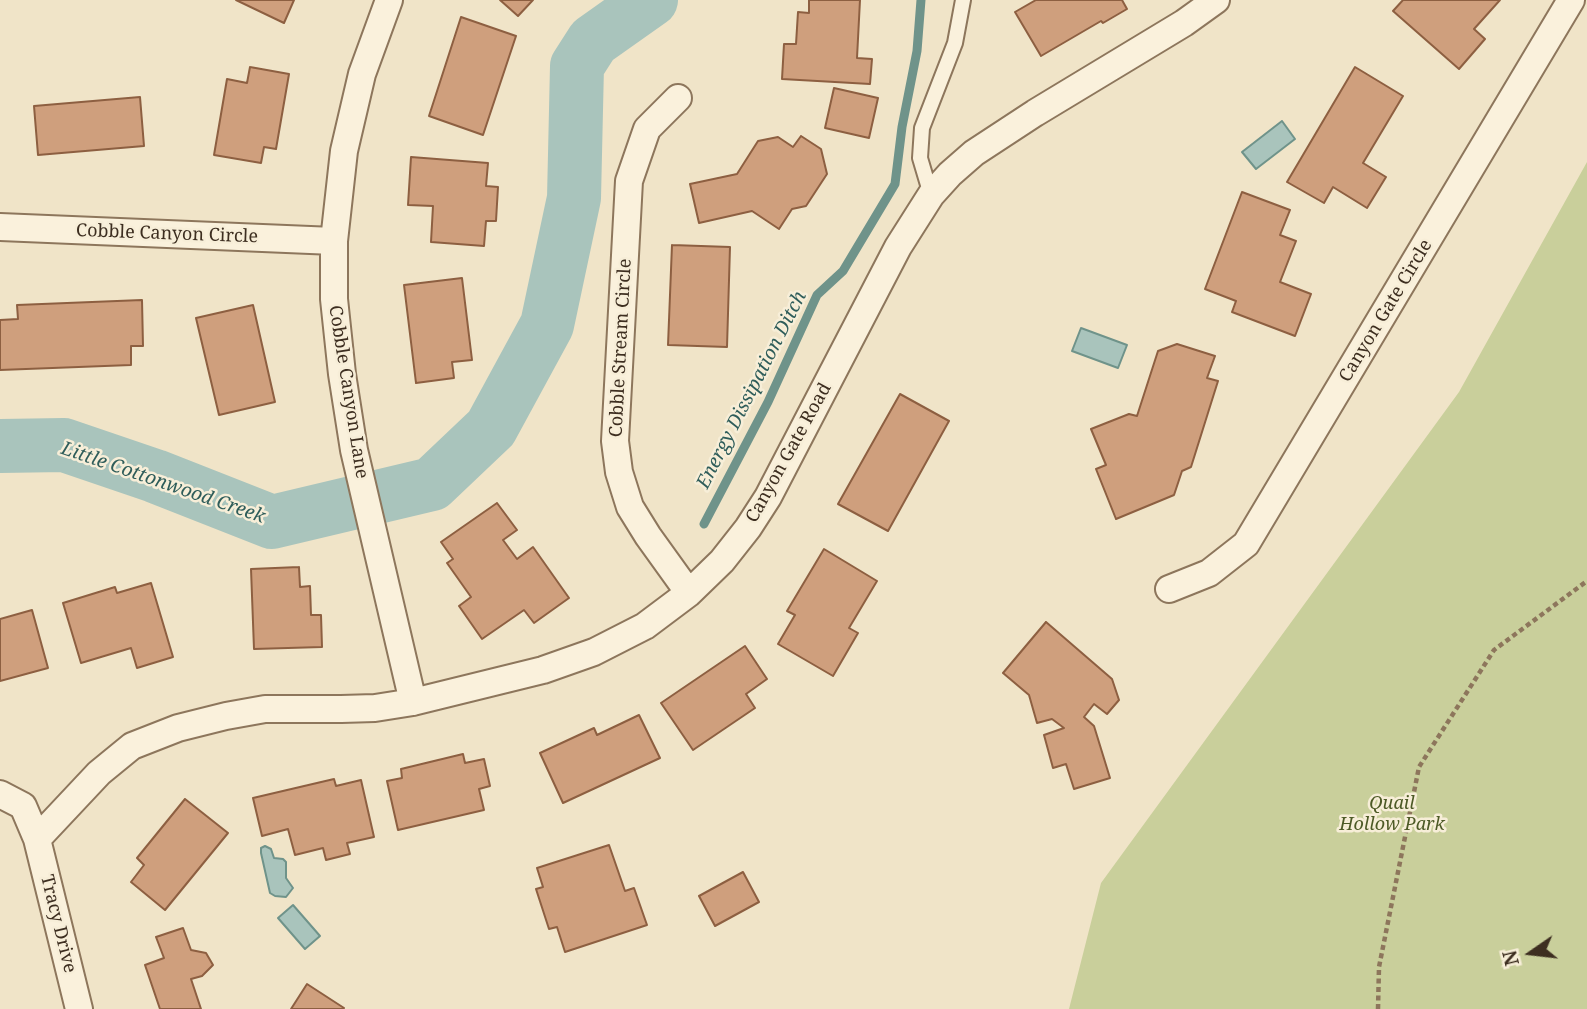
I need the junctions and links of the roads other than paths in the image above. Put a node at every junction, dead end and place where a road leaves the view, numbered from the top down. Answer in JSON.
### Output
{"nodes":[{"id":1,"x":389,"y":0,"type":"edge"},
{"id":2,"x":963,"y":0,"type":"edge"},
{"id":3,"x":1216,"y":0,"type":"edge"},
{"id":4,"x":1571,"y":0,"type":"edge"},
{"id":5,"x":678,"y":98,"type":"dead end"},
{"id":6,"x":931,"y":195,"type":"junction"},
{"id":7,"x":0,"y":227,"type":"edge"},
{"id":8,"x":334,"y":241,"type":"junction"},
{"id":9,"x":1169,"y":589,"type":"dead end"},
{"id":10,"x":689,"y":593,"type":"junction"},
{"id":11,"x":413,"y":702,"type":"junction"},
{"id":12,"x":0,"y":794,"type":"edge"},
{"id":13,"x":37,"y":839,"type":"junction"},
{"id":14,"x":79,"y":1009,"type":"edge"}],
"edges":[{"from":1,"to":8,"type":"street","name":"Cobble Canyon Lane"},
{"from":2,"to":6,"type":"lane"},
{"from":3,"to":6,"type":"street","name":"Canyon Gate Road"},
{"from":4,"to":9,"type":"street","name":"Canyon Gate Circle"},
{"from":5,"to":10,"type":"street","name":"Cobble Stream Circle"},
{"from":6,"to":10,"type":"street","name":"Canyon Gate Road"},
{"from":7,"to":8,"type":"street","name":"Cobble Canyon Circle"},
{"from":8,"to":11,"type":"street","name":"Cobble Canyon Lane"},
{"from":10,"to":11,"type":"street","name":"Canyon Gate Road"},
{"from":11,"to":13,"type":"street","name":"Canyon Gate Road"},
{"from":12,"to":13,"type":"street","name":"Tracy Drive"},
{"from":13,"to":14,"type":"street","name":"Tracy Drive"}]}
